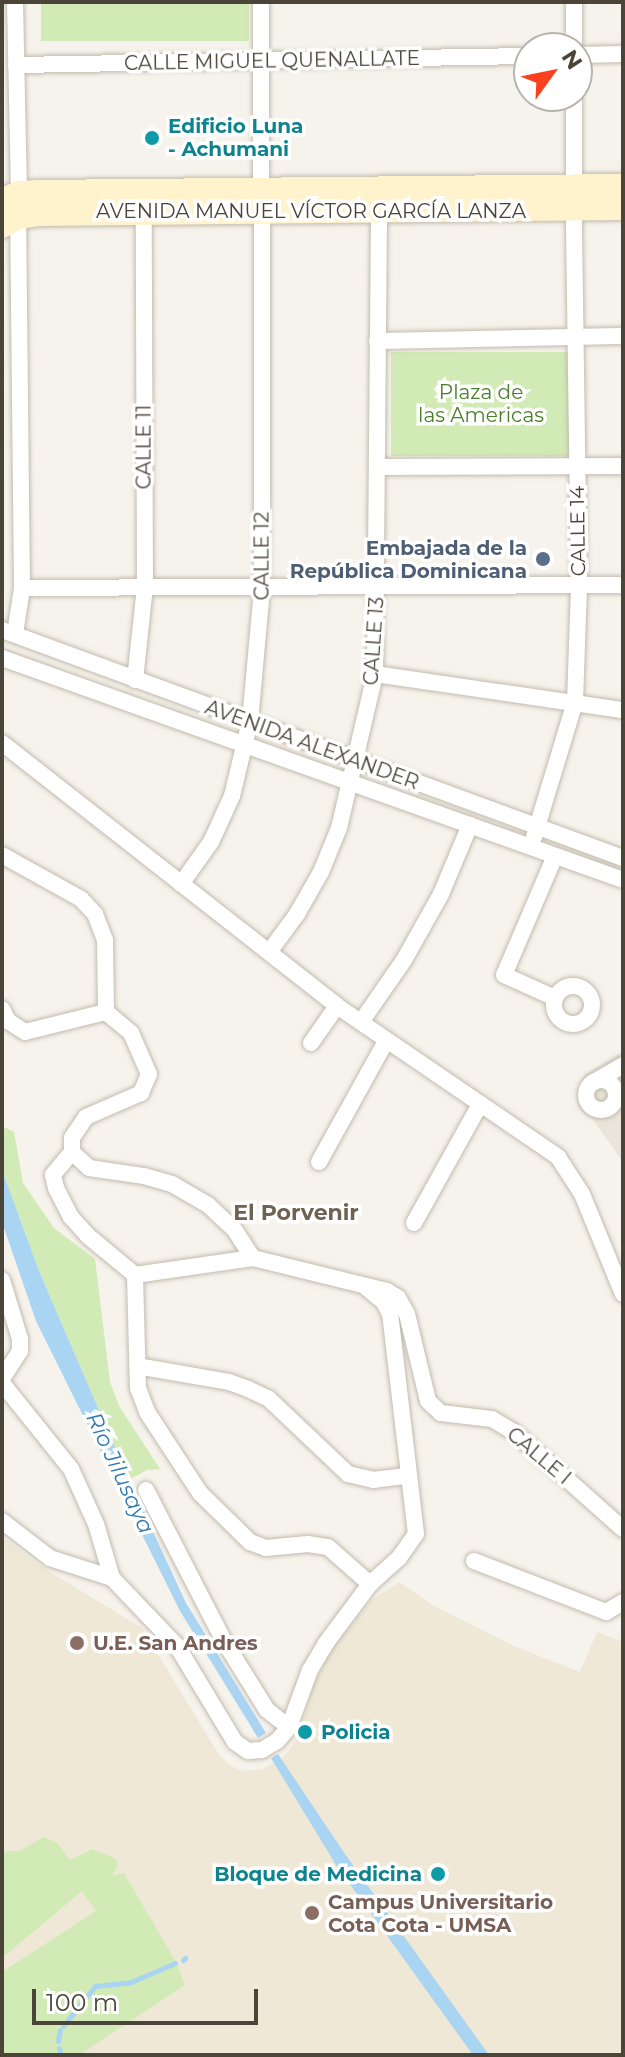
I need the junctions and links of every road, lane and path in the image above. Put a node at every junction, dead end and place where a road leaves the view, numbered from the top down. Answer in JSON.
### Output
{"nodes":[{"id":1,"x":15,"y":2,"type":"edge"},
{"id":2,"x":261,"y":2,"type":"edge"},
{"id":3,"x":574,"y":2,"type":"edge"},
{"id":4,"x":574,"y":32,"type":"edge"},
{"id":5,"x":623,"y":54,"type":"edge"},
{"id":6,"x":593,"y":55,"type":"edge"},
{"id":7,"x":513,"y":56,"type":"edge"},
{"id":8,"x":260,"y":62,"type":"junction"},
{"id":9,"x":16,"y":65,"type":"junction"},
{"id":10,"x":574,"y":112,"type":"edge"},
{"id":11,"x":623,"y":186,"type":"edge"},
{"id":12,"x":574,"y":198,"type":"junction"},
{"id":13,"x":379,"y":200,"type":"junction"},
{"id":14,"x":262,"y":201,"type":"junction"},
{"id":15,"x":144,"y":202,"type":"junction"},
{"id":16,"x":623,"y":208,"type":"edge"},
{"id":17,"x":10,"y":209,"type":"edge"},
{"id":18,"x":574,"y":336,"type":"junction"},
{"id":19,"x":623,"y":336,"type":"edge"},
{"id":20,"x":377,"y":341,"type":"junction"},
{"id":21,"x":623,"y":466,"type":"edge"},
{"id":22,"x":377,"y":467,"type":"junction"},
{"id":23,"x":576,"y":467,"type":"junction"},
{"id":24,"x":579,"y":585,"type":"junction"},
{"id":25,"x":623,"y":585,"type":"edge"},
{"id":26,"x":145,"y":586,"type":"junction"},
{"id":27,"x":377,"y":586,"type":"junction"},
{"id":28,"x":22,"y":588,"type":"junction"},
{"id":29,"x":262,"y":588,"type":"junction"},
{"id":30,"x":9,"y":632,"type":"edge"},
{"id":31,"x":2,"y":658,"type":"edge"},
{"id":32,"x":375,"y":674,"type":"junction"},
{"id":33,"x":135,"y":680,"type":"junction"},
{"id":34,"x":575,"y":702,"type":"junction"},
{"id":35,"x":623,"y":710,"type":"edge"},
{"id":36,"x":250,"y":721,"type":"junction"},
{"id":37,"x":2,"y":743,"type":"edge"},
{"id":38,"x":244,"y":746,"type":"junction"},
{"id":39,"x":355,"y":761,"type":"junction"},
{"id":40,"x":351,"y":782,"type":"junction"},
{"id":41,"x":470,"y":825,"type":"junction"},
{"id":42,"x":538,"y":828,"type":"junction"},
{"id":43,"x":530,"y":845,"type":"junction"},
{"id":44,"x":2,"y":855,"type":"edge"},
{"id":45,"x":555,"y":856,"type":"junction"},
{"id":46,"x":623,"y":858,"type":"edge"},
{"id":47,"x":623,"y":880,"type":"edge"},
{"id":48,"x":181,"y":884,"type":"junction"},
{"id":49,"x":269,"y":952,"type":"junction"},
{"id":50,"x":555,"y":998,"type":"dead end"},
{"id":51,"x":337,"y":1006,"type":"junction"},
{"id":52,"x":2,"y":1009,"type":"edge"},
{"id":53,"x":106,"y":1012,"type":"junction"},
{"id":54,"x":361,"y":1022,"type":"junction"},
{"id":55,"x":386,"y":1041,"type":"junction"},
{"id":56,"x":311,"y":1043,"type":"dead end"},
{"id":57,"x":618,"y":1080,"type":"edge"},
{"id":58,"x":623,"y":1105,"type":"edge"},
{"id":59,"x":479,"y":1106,"type":"junction"},
{"id":60,"x":602,"y":1110,"type":"junction"},
{"id":61,"x":72,"y":1152,"type":"junction"},
{"id":62,"x":319,"y":1162,"type":"dead end"},
{"id":63,"x":414,"y":1223,"type":"dead end"},
{"id":64,"x":253,"y":1258,"type":"junction"},
{"id":65,"x":135,"y":1275,"type":"junction"},
{"id":66,"x":2,"y":1280,"type":"edge"},
{"id":67,"x":367,"y":1288,"type":"junction"},
{"id":68,"x":623,"y":1294,"type":"edge"},
{"id":69,"x":137,"y":1366,"type":"junction"},
{"id":70,"x":2,"y":1381,"type":"edge"},
{"id":71,"x":407,"y":1476,"type":"junction"},
{"id":72,"x":146,"y":1490,"type":"dead end"},
{"id":73,"x":2,"y":1521,"type":"edge"},
{"id":74,"x":623,"y":1529,"type":"edge"},
{"id":75,"x":474,"y":1561,"type":"dead end"},
{"id":76,"x":112,"y":1578,"type":"junction"},
{"id":77,"x":370,"y":1584,"type":"junction"},
{"id":78,"x":623,"y":1602,"type":"edge"},
{"id":79,"x":289,"y":1727,"type":"junction"}],
"edges":[{"from":1,"to":9,"type":"street"},
{"from":2,"to":8,"type":"street","name":"CALLE 12"},
{"from":3,"to":4,"type":"street"},
{"from":5,"to":6,"type":"street"},
{"from":7,"to":8,"type":"street","name":"CALLE MIGUEL QUENALLATE"},
{"from":8,"to":9,"type":"street","name":"CALLE MIGUEL QUENALLATE"},
{"from":8,"to":14,"type":"street","name":"CALLE 12"},
{"from":9,"to":17,"type":"street"},
{"from":10,"to":12,"type":"street","name":"CALLE 14"},
{"from":11,"to":12,"type":"main road","name":"AVENIDA MANUEL VÍCTOR GARCÍA LANZA"},
{"from":12,"to":13,"type":"main road","name":"AVENIDA MANUEL VÍCTOR GARCÍA LANZA"},
{"from":12,"to":16,"type":"main road","name":"AVENIDA MANUEL VÍCTOR GARCÍA LANZA"},
{"from":12,"to":18,"type":"street","name":"CALLE 14"},
{"from":13,"to":14,"type":"main road","name":"AVENIDA MANUEL VÍCTOR GARCÍA LANZA"},
{"from":13,"to":20,"type":"street","name":"CALLE 13"},
{"from":14,"to":15,"type":"main road","name":"AVENIDA MANUEL VÍCTOR GARCÍA LANZA"},
{"from":14,"to":29,"type":"street","name":"CALLE 12"},
{"from":15,"to":17,"type":"main road","name":"AVENIDA MANUEL VÍCTOR GARCÍA LANZA"},
{"from":15,"to":26,"type":"street","name":"CALLE 11"},
{"from":17,"to":28,"type":"street"},
{"from":18,"to":19,"type":"street"},
{"from":18,"to":20,"type":"street"},
{"from":18,"to":23,"type":"street","name":"CALLE 14"},
{"from":20,"to":22,"type":"street","name":"CALLE 13"},
{"from":21,"to":23,"type":"street"},
{"from":22,"to":23,"type":"street"},
{"from":22,"to":27,"type":"street","name":"CALLE 13"},
{"from":23,"to":24,"type":"street","name":"CALLE 14"},
{"from":24,"to":25,"type":"street"},
{"from":24,"to":27,"type":"street"},
{"from":24,"to":34,"type":"street","name":"CALLE 14"},
{"from":26,"to":28,"type":"street"},
{"from":26,"to":29,"type":"street"},
{"from":26,"to":33,"type":"street","name":"CALLE 11"},
{"from":27,"to":29,"type":"street"},
{"from":27,"to":32,"type":"street","name":"CALLE 13"},
{"from":28,"to":30,"type":"street"},
{"from":29,"to":36,"type":"street","name":"CALLE 12"},
{"from":30,"to":33,"type":"street","name":"AVENIDA ALEXANDER"},
{"from":31,"to":38,"type":"street","name":"AVENIDA ALEXANDER"},
{"from":32,"to":34,"type":"street"},
{"from":32,"to":39,"type":"street","name":"CALLE 13"},
{"from":33,"to":36,"type":"street","name":"AVENIDA ALEXANDER"},
{"from":34,"to":35,"type":"street"},
{"from":34,"to":42,"type":"street","name":"CALLE 14"},
{"from":36,"to":38,"type":"street","name":"CALLE 12"},
{"from":36,"to":39,"type":"street","name":"AVENIDA ALEXANDER"},
{"from":37,"to":48,"type":"street"},
{"from":38,"to":40,"type":"street","name":"AVENIDA ALEXANDER"},
{"from":38,"to":48,"type":"street","name":"CALLE 12"},
{"from":39,"to":40,"type":"street","name":"CALLE 13"},
{"from":39,"to":42,"type":"street","name":"AVENIDA ALEXANDER"},
{"from":40,"to":41,"type":"street","name":"AVENIDA ALEXANDER"},
{"from":40,"to":49,"type":"street","name":"CALLE 13"},
{"from":41,"to":43,"type":"street","name":"AVENIDA ALEXANDER"},
{"from":41,"to":54,"type":"street"},
{"from":42,"to":43,"type":"street","name":"CALLE 14"},
{"from":42,"to":46,"type":"street","name":"AVENIDA ALEXANDER"},
{"from":43,"to":45,"type":"street","name":"AVENIDA ALEXANDER"},
{"from":44,"to":53,"type":"street"},
{"from":45,"to":47,"type":"street","name":"AVENIDA ALEXANDER"},
{"from":45,"to":50,"type":"street"},
{"from":48,"to":49,"type":"street"},
{"from":49,"to":51,"type":"street"},
{"from":51,"to":54,"type":"street"},
{"from":51,"to":56,"type":"street"},
{"from":52,"to":53,"type":"street"},
{"from":53,"to":61,"type":"street"},
{"from":54,"to":55,"type":"street"},
{"from":55,"to":59,"type":"street"},
{"from":55,"to":62,"type":"street"},
{"from":57,"to":60,"type":"street"},
{"from":57,"to":60,"type":"street"},
{"from":58,"to":60,"type":"street"},
{"from":59,"to":63,"type":"street"},
{"from":59,"to":68,"type":"street"},
{"from":61,"to":64,"type":"street"},
{"from":61,"to":65,"type":"street"},
{"from":64,"to":65,"type":"street"},
{"from":64,"to":67,"type":"street"},
{"from":65,"to":69,"type":"street"},
{"from":66,"to":70,"type":"street"},
{"from":67,"to":71,"type":"street"},
{"from":67,"to":74,"type":"street","name":"CALLE I"},
{"from":69,"to":71,"type":"street"},
{"from":69,"to":77,"type":"street"},
{"from":70,"to":76,"type":"street"},
{"from":71,"to":77,"type":"street"},
{"from":72,"to":79,"type":"street"},
{"from":73,"to":76,"type":"street"},
{"from":75,"to":78,"type":"street"},
{"from":76,"to":79,"type":"street"},
{"from":77,"to":79,"type":"street"}]}
